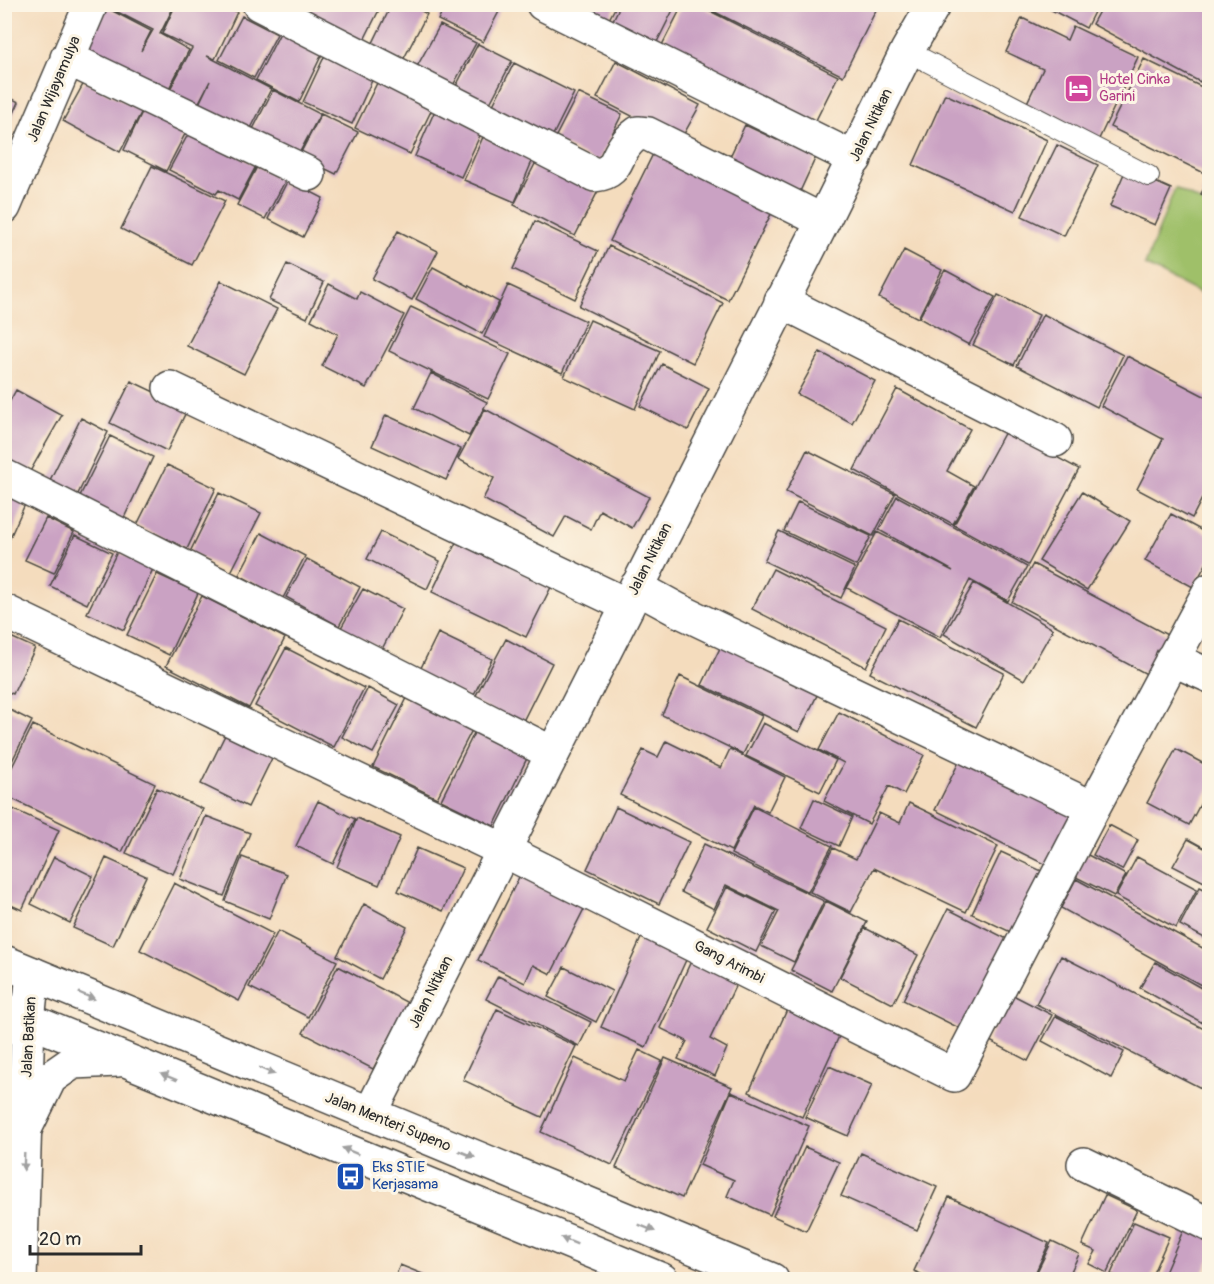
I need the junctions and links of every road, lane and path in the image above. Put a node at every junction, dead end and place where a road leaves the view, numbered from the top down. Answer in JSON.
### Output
{"nodes":[{"id":1,"x":91,"y":4,"type":"edge"},
{"id":2,"x":259,"y":4,"type":"edge"},
{"id":3,"x":543,"y":4,"type":"edge"},
{"id":4,"x":934,"y":4,"type":"edge"},
{"id":5,"x":907,"y":51,"type":"junction"},
{"id":6,"x":67,"y":58,"type":"junction"},
{"id":7,"x":855,"y":159,"type":"junction"},
{"id":8,"x":309,"y":174,"type":"dead end"},
{"id":9,"x":1149,"y":176,"type":"dead end"},
{"id":10,"x":4,"y":207,"type":"edge"},
{"id":11,"x":823,"y":221,"type":"junction"},
{"id":12,"x":781,"y":301,"type":"junction"},
{"id":13,"x":170,"y":388,"type":"dead end"},
{"id":14,"x":1055,"y":440,"type":"dead end"},
{"id":15,"x":4,"y":476,"type":"edge"},
{"id":16,"x":1209,"y":590,"type":"edge"},
{"id":17,"x":631,"y":596,"type":"junction"},
{"id":18,"x":4,"y":611,"type":"edge"},
{"id":19,"x":1172,"y":659,"type":"junction"},
{"id":20,"x":1209,"y":676,"type":"edge"},
{"id":21,"x":552,"y":753,"type":"junction"},
{"id":22,"x":1093,"y":808,"type":"junction"},
{"id":23,"x":503,"y":850,"type":"junction"},
{"id":24,"x":19,"y":968,"type":"edge"},
{"id":25,"x":16,"y":1015,"type":"edge"},
{"id":26,"x":126,"y":1060,"type":"junction"},
{"id":27,"x":370,"y":1114,"type":"junction"},
{"id":28,"x":25,"y":1129,"type":"junction"},
{"id":29,"x":1084,"y":1164,"type":"dead end"},
{"id":30,"x":1209,"y":1224,"type":"edge"},
{"id":31,"x":20,"y":1280,"type":"edge"},
{"id":32,"x":662,"y":1280,"type":"edge"},
{"id":33,"x":772,"y":1280,"type":"edge"}],
"edges":[{"from":1,"to":6,"type":"street","name":"Jalan Wijayamulya"},
{"from":2,"to":11,"type":"street"},
{"from":3,"to":7,"type":"street"},
{"from":4,"to":5,"type":"street","name":"Jalan Nitikan"},
{"from":5,"to":7,"type":"street","name":"Jalan Nitikan"},
{"from":5,"to":9,"type":"lane"},
{"from":6,"to":8,"type":"street"},
{"from":6,"to":10,"type":"street","name":"Jalan Wijayamulya"},
{"from":7,"to":11,"type":"street","name":"Jalan Nitikan"},
{"from":11,"to":12,"type":"street","name":"Jalan Nitikan"},
{"from":12,"to":14,"type":"street"},
{"from":12,"to":17,"type":"street","name":"Jalan Nitikan"},
{"from":13,"to":17,"type":"street"},
{"from":15,"to":21,"type":"street"},
{"from":16,"to":19,"type":"street"},
{"from":17,"to":21,"type":"street","name":"Jalan Nitikan"},
{"from":17,"to":22,"type":"street"},
{"from":18,"to":23,"type":"street","name":"Gang Arimbi"},
{"from":19,"to":20,"type":"street"},
{"from":19,"to":22,"type":"street"},
{"from":21,"to":23,"type":"street","name":"Jalan Nitikan"},
{"from":22,"to":23,"type":"street","name":"Gang Arimbi"},
{"from":23,"to":27,"type":"street","name":"Jalan Nitikan"},
{"from":24,"to":25,"type":"street","name":"Jalan Batikan"},
{"from":24,"to":27,"type":"street","name":"Jalan Menteri Supeno","one_way":true},
{"from":25,"to":26,"type":"street"},
{"from":25,"to":28,"type":"street","name":"Jalan Batikan"},
{"from":26,"to":28,"type":"street"},
{"from":32,"to":26,"type":"street","one_way":true},
{"from":27,"to":33,"type":"street","name":"Jalan Menteri Supeno","one_way":true},
{"from":28,"to":31,"type":"street","name":"Jalan Batikan","one_way":true},
{"from":29,"to":30,"type":"street"}]}
